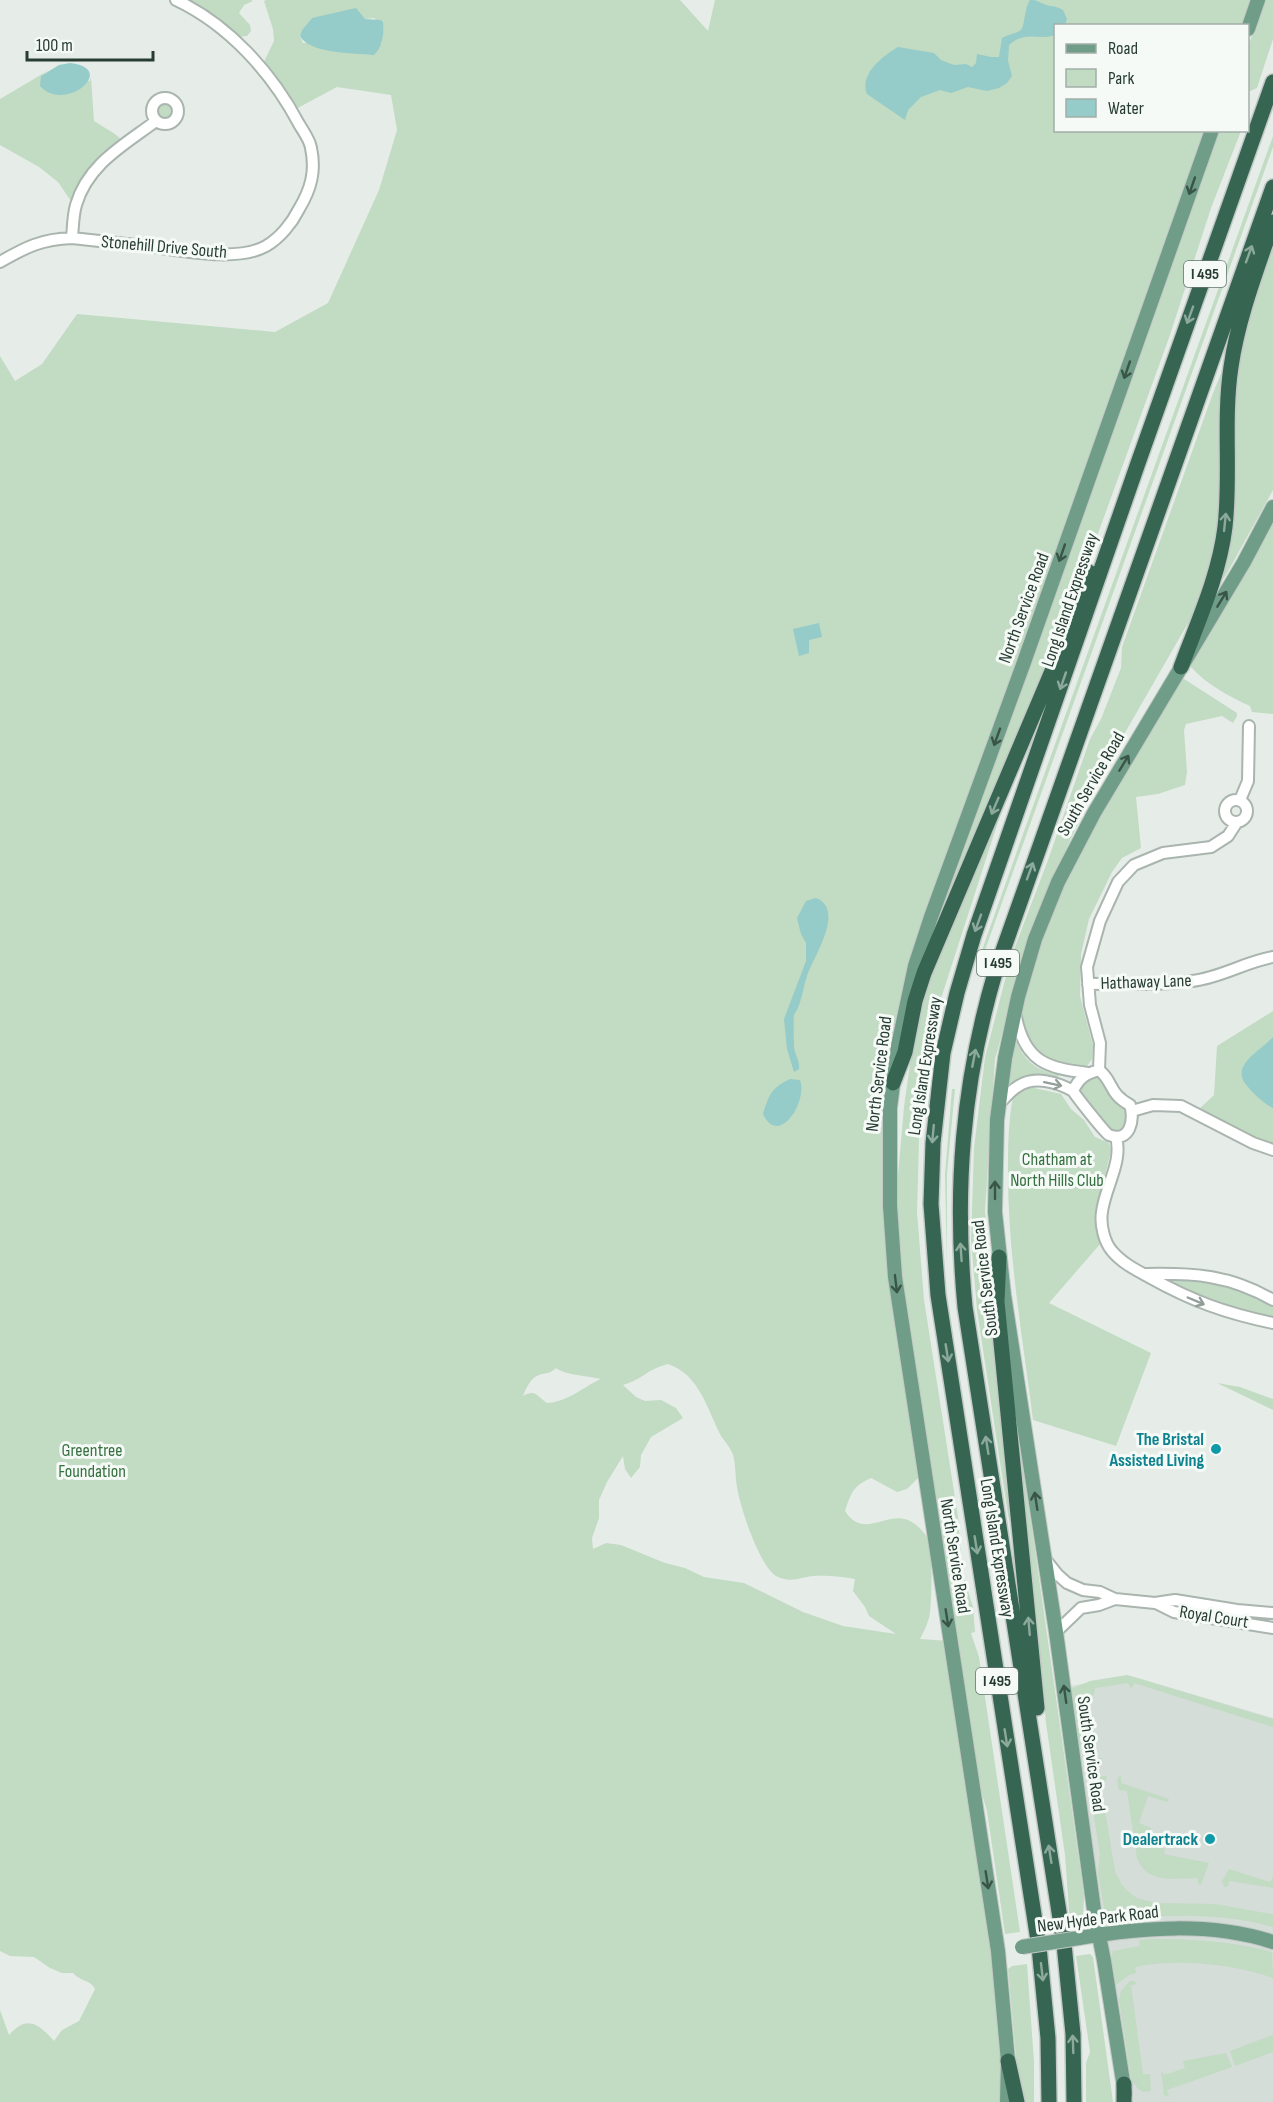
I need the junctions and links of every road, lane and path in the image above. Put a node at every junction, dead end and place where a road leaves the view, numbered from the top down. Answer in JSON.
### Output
{"nodes":[{"id":1,"x":176,"y":0,"type":"edge"},
{"id":2,"x":1258,"y":0,"type":"edge"},
{"id":3,"x":1249,"y":26,"type":"edge"},
{"id":4,"x":1273,"y":82,"type":"edge"},
{"id":5,"x":156,"y":121,"type":"dead end"},
{"id":6,"x":1211,"y":132,"type":"edge"},
{"id":7,"x":1273,"y":187,"type":"edge"},
{"id":8,"x":1273,"y":222,"type":"edge"},
{"id":9,"x":72,"y":238,"type":"junction"},
{"id":10,"x":1,"y":260,"type":"edge"},
{"id":11,"x":1137,"y":466,"type":"junction"},
{"id":12,"x":1273,"y":507,"type":"edge"},
{"id":13,"x":1181,"y":667,"type":"junction"},
{"id":14,"x":1249,"y":726,"type":"dead end"},
{"id":15,"x":1240,"y":800,"type":"junction"},
{"id":16,"x":1237,"y":822,"type":"junction"},
{"id":17,"x":1273,"y":957,"type":"edge"},
{"id":18,"x":1088,"y":984,"type":"junction"},
{"id":19,"x":1014,"y":1012,"type":"junction"},
{"id":20,"x":1094,"y":1072,"type":"junction"},
{"id":21,"x":893,"y":1083,"type":"junction"},
{"id":22,"x":1073,"y":1091,"type":"junction"},
{"id":23,"x":999,"y":1104,"type":"junction"},
{"id":24,"x":1132,"y":1111,"type":"junction"},
{"id":25,"x":1116,"y":1137,"type":"junction"},
{"id":26,"x":1273,"y":1150,"type":"edge"},
{"id":27,"x":999,"y":1257,"type":"junction"},
{"id":28,"x":1144,"y":1274,"type":"junction"},
{"id":29,"x":1273,"y":1300,"type":"edge"},
{"id":30,"x":1273,"y":1323,"type":"edge"},
{"id":31,"x":1044,"y":1558,"type":"junction"},
{"id":32,"x":1115,"y":1599,"type":"junction"},
{"id":33,"x":1155,"y":1603,"type":"junction"},
{"id":34,"x":1273,"y":1613,"type":"edge"},
{"id":35,"x":1273,"y":1628,"type":"edge"},
{"id":36,"x":1056,"y":1632,"type":"junction"},
{"id":37,"x":1034,"y":1746,"type":"junction"},
{"id":38,"x":1099,"y":1935,"type":"junction"},
{"id":39,"x":1273,"y":1942,"type":"edge"},
{"id":40,"x":998,"y":1951,"type":"junction"},
{"id":41,"x":1008,"y":2061,"type":"junction"},
{"id":42,"x":1124,"y":2084,"type":"joint"},
{"id":43,"x":1007,"y":2102,"type":"edge"},
{"id":44,"x":1017,"y":2102,"type":"edge"},
{"id":45,"x":1049,"y":2102,"type":"edge"},
{"id":46,"x":1074,"y":2102,"type":"edge"},
{"id":47,"x":1125,"y":2102,"type":"edge"}],
"edges":[{"from":1,"to":9,"type":"street","name":"Stonehill Drive South"},
{"from":2,"to":3,"type":"main road"},
{"from":4,"to":11,"type":"highway","name":"Long Island Expressway","number":"I 495","one_way":true},
{"from":5,"to":9,"type":"street"},
{"from":6,"to":21,"type":"main road","name":"North Service Road","one_way":true},
{"from":37,"to":7,"type":"highway","name":"Long Island Expressway","number":"I 495","one_way":true},
{"from":13,"to":8,"type":"highway","one_way":true},
{"from":9,"to":10,"type":"street","name":"Stonehill Drive South"},
{"from":11,"to":21,"type":"highway","one_way":true},
{"from":11,"to":45,"type":"highway","name":"Long Island Expressway","number":"I 495","one_way":true},
{"from":13,"to":12,"type":"main road","name":"South Service Road","one_way":true},
{"from":19,"to":13,"type":"main road","name":"South Service Road","one_way":true},
{"from":14,"to":15,"type":"street"},
{"from":15,"to":16,"type":"street"},
{"from":15,"to":16,"type":"street"},
{"from":16,"to":18,"type":"street"},
{"from":17,"to":18,"type":"street","name":"Hathaway Lane"},
{"from":18,"to":20,"type":"street"},
{"from":19,"to":20,"type":"street"},
{"from":19,"to":23,"type":"main road","name":"South Service Road"},
{"from":20,"to":22,"type":"street"},
{"from":20,"to":24,"type":"street"},
{"from":21,"to":40,"type":"main road","name":"North Service Road","one_way":true},
{"from":23,"to":22,"type":"street","one_way":true},
{"from":22,"to":25,"type":"street"},
{"from":27,"to":23,"type":"main road","name":"South Service Road","one_way":true},
{"from":24,"to":25,"type":"street"},
{"from":24,"to":26,"type":"street"},
{"from":25,"to":28,"type":"street"},
{"from":31,"to":27,"type":"main road","name":"South Service Road","one_way":true},
{"from":37,"to":27,"type":"highway","one_way":true},
{"from":28,"to":29,"type":"street"},
{"from":28,"to":30,"type":"street","one_way":true},
{"from":31,"to":32,"type":"street"},
{"from":31,"to":36,"type":"main road","name":"South Service Road"},
{"from":32,"to":33,"type":"street","name":"Royal Court"},
{"from":32,"to":36,"type":"street"},
{"from":33,"to":34,"type":"street","name":"Royal Court"},
{"from":33,"to":35,"type":"street","name":"Royal Court"},
{"from":38,"to":36,"type":"main road","name":"South Service Road","one_way":true},
{"from":46,"to":37,"type":"highway","name":"Long Island Expressway","number":"I 495","one_way":true},
{"from":38,"to":39,"type":"main road","name":"New Hyde Park Road"},
{"from":38,"to":40,"type":"main road","name":"New Hyde Park Road","bridge":true},
{"from":38,"to":42,"type":"main road","name":"South Service Road"},
{"from":40,"to":41,"type":"main road","name":"North Service Road"},
{"from":41,"to":43,"type":"main road","name":"North Service Road"},
{"from":41,"to":44,"type":"highway"},
{"from":42,"to":47,"type":"highway"}]}
